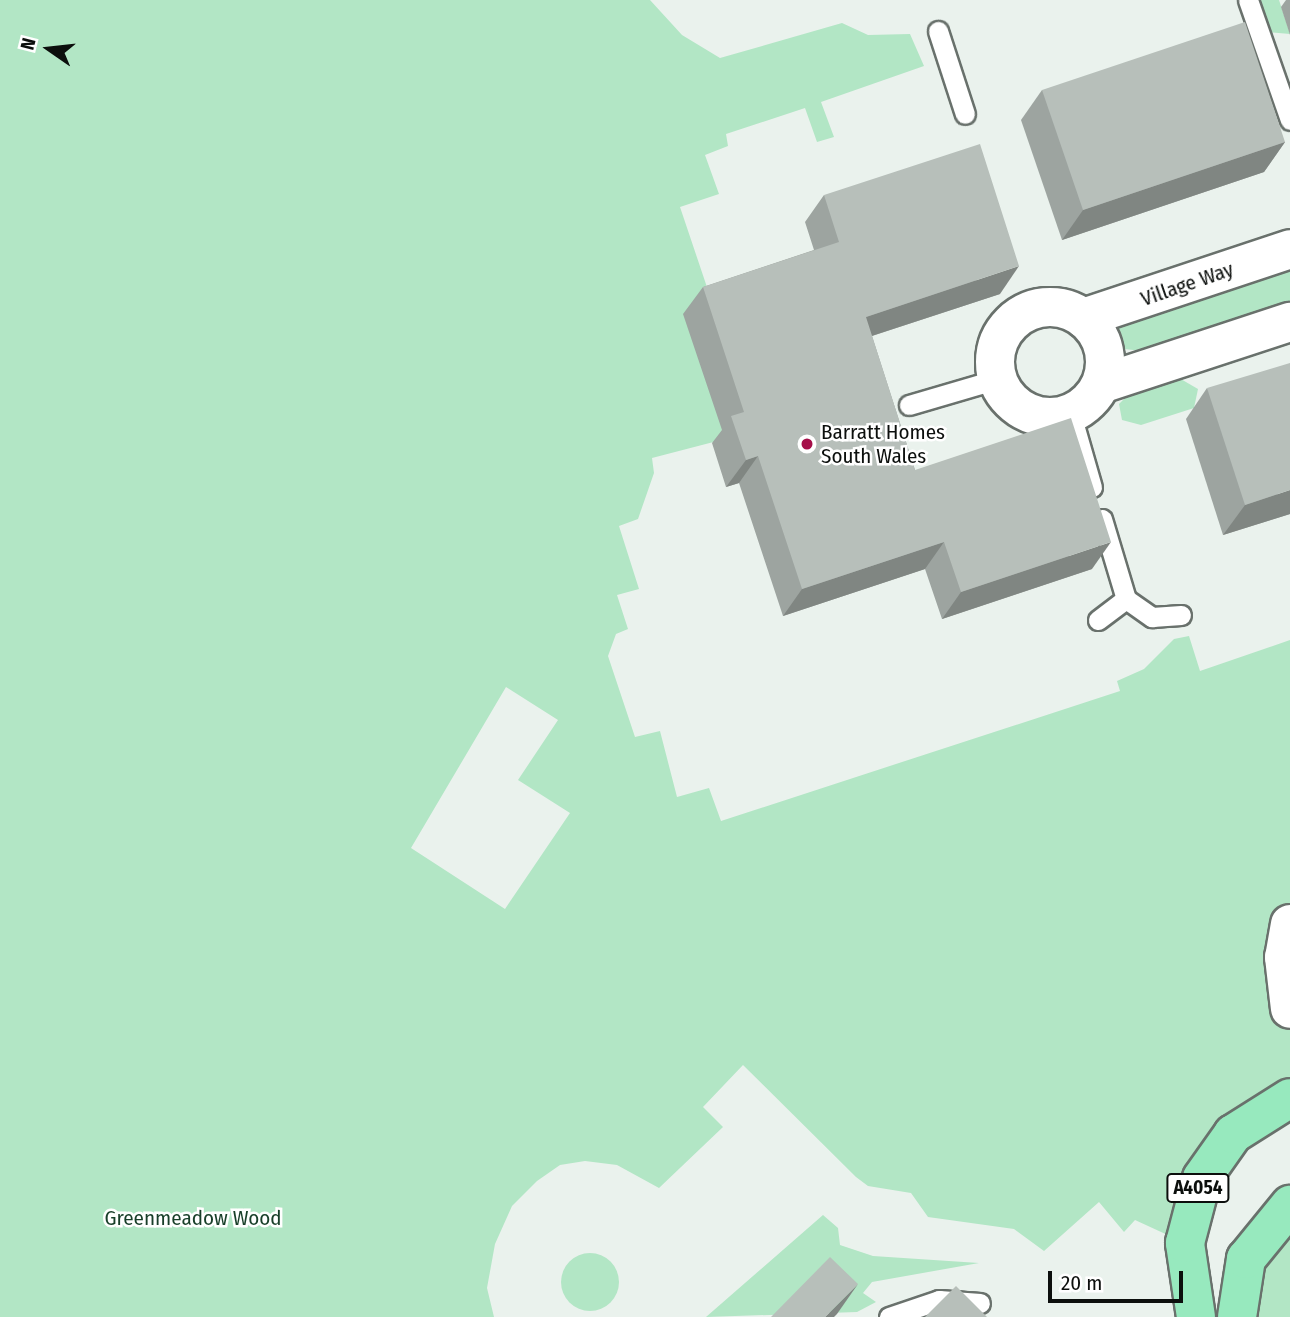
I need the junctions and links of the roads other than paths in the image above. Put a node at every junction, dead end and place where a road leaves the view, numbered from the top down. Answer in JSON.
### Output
{"nodes":[{"id":1,"x":1248,"y":0,"type":"edge"},
{"id":2,"x":939,"y":31,"type":"dead end"},
{"id":3,"x":965,"y":114,"type":"dead end"},
{"id":4,"x":1290,"y":120,"type":"edge"},
{"id":5,"x":1290,"y":249,"type":"edge"},
{"id":6,"x":1083,"y":318,"type":"junction"},
{"id":7,"x":1290,"y":322,"type":"edge"},
{"id":8,"x":998,"y":379,"type":"junction"},
{"id":9,"x":1101,"y":384,"type":"junction"},
{"id":10,"x":909,"y":405,"type":"dead end"},
{"id":11,"x":1071,"y":414,"type":"junction"},
{"id":12,"x":1126,"y":599,"type":"junction"},
{"id":13,"x":1181,"y":615,"type":"dead end"},
{"id":14,"x":1098,"y":620,"type":"dead end"},
{"id":15,"x":1290,"y":924,"type":"edge"},
{"id":16,"x":1290,"y":1009,"type":"edge"},
{"id":17,"x":1290,"y":1098,"type":"edge"},
{"id":18,"x":1290,"y":1205,"type":"edge"},
{"id":19,"x":980,"y":1303,"type":"dead end"},
{"id":20,"x":889,"y":1317,"type":"edge"},
{"id":21,"x":1196,"y":1317,"type":"edge"},
{"id":22,"x":1237,"y":1317,"type":"edge"}],
"edges":[{"from":1,"to":4,"type":"lane"},
{"from":2,"to":3,"type":"lane"},
{"from":5,"to":6,"type":"street","name":"Village Way"},
{"from":6,"to":8,"type":"street"},
{"from":6,"to":9,"type":"street"},
{"from":7,"to":9,"type":"street"},
{"from":8,"to":10,"type":"lane"},
{"from":8,"to":11,"type":"street"},
{"from":9,"to":11,"type":"street"},
{"from":11,"to":12,"type":"lane"},
{"from":12,"to":13,"type":"lane"},
{"from":12,"to":14,"type":"lane"},
{"from":15,"to":16,"type":"street"},
{"from":17,"to":21,"type":"main road","number":"A4054"},
{"from":18,"to":22,"type":"main road"},
{"from":19,"to":20,"type":"lane"}]}
